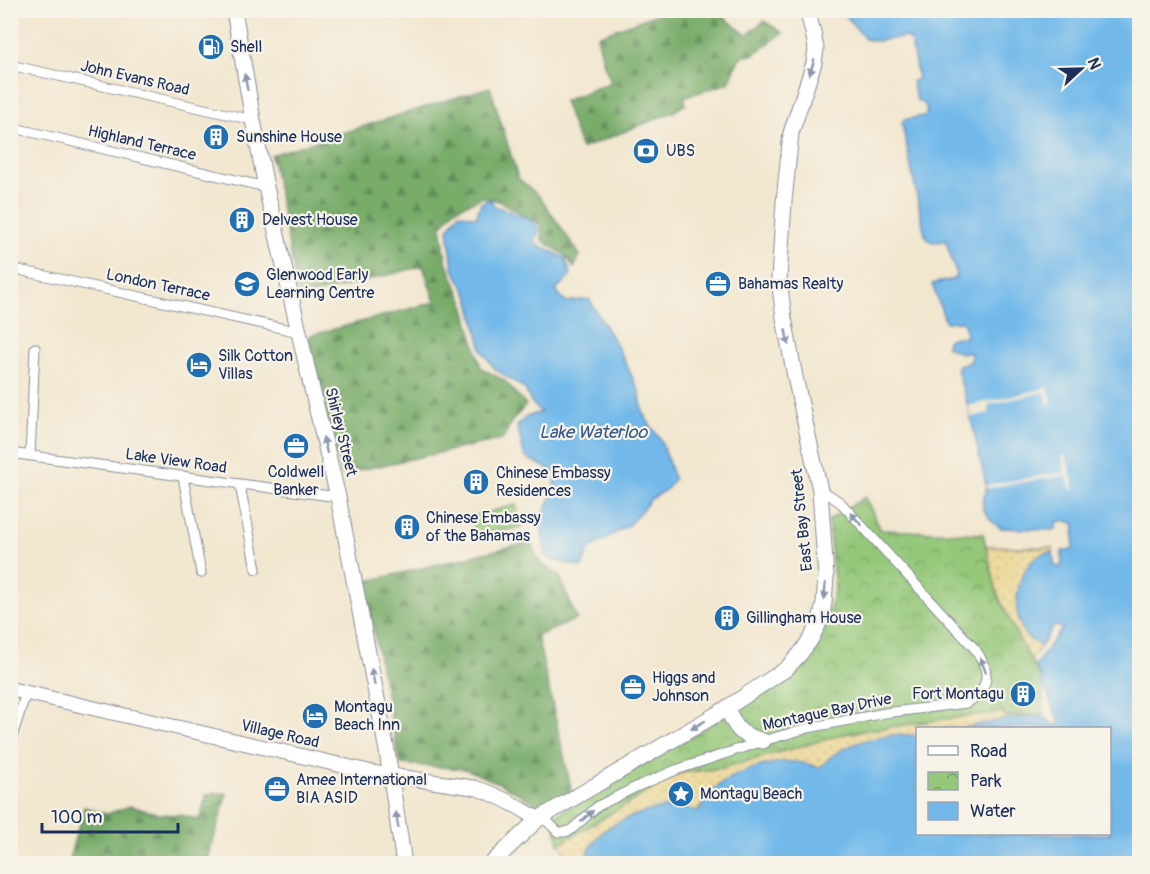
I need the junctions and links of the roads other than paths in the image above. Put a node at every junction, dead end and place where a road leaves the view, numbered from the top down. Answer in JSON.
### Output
{"nodes":[{"id":1,"x":234,"y":10,"type":"edge"},
{"id":2,"x":807,"y":10,"type":"edge"},
{"id":3,"x":10,"y":65,"type":"edge"},
{"id":4,"x":253,"y":120,"type":"junction"},
{"id":5,"x":10,"y":127,"type":"edge"},
{"id":6,"x":266,"y":187,"type":"junction"},
{"id":7,"x":10,"y":268,"type":"edge"},
{"id":8,"x":299,"y":332,"type":"junction"},
{"id":9,"x":35,"y":348,"type":"dead end"},
{"id":10,"x":10,"y":453,"type":"edge"},
{"id":11,"x":30,"y":456,"type":"junction"},
{"id":12,"x":183,"y":477,"type":"junction"},
{"id":13,"x":240,"y":484,"type":"junction"},
{"id":14,"x":820,"y":490,"type":"junction"},
{"id":15,"x":338,"y":497,"type":"junction"},
{"id":16,"x":256,"y":569,"type":"dead end"},
{"id":17,"x":201,"y":573,"type":"dead end"},
{"id":18,"x":10,"y":689,"type":"edge"},
{"id":19,"x":26,"y":693,"type":"junction"},
{"id":20,"x":727,"y":708,"type":"junction"},
{"id":21,"x":763,"y":741,"type":"junction"},
{"id":22,"x":10,"y":743,"type":"edge"},
{"id":23,"x":390,"y":776,"type":"junction"},
{"id":24,"x":538,"y":819,"type":"junction"},
{"id":25,"x":405,"y":862,"type":"edge"},
{"id":26,"x":491,"y":864,"type":"edge"}],
"edges":[{"from":4,"to":1,"type":"highway","name":"Shirley Street","one_way":true},
{"from":2,"to":14,"type":"highway","name":"East Bay Street","one_way":true},
{"from":3,"to":4,"type":"street","name":"John Evans Road"},
{"from":4,"to":6,"type":"highway","name":"Shirley Street"},
{"from":5,"to":6,"type":"street","name":"Highland Terrace"},
{"from":6,"to":8,"type":"highway","name":"Shirley Street"},
{"from":7,"to":8,"type":"street","name":"London Terrace"},
{"from":15,"to":8,"type":"highway","name":"Shirley Street","one_way":true},
{"from":9,"to":11,"type":"street"},
{"from":10,"to":11,"type":"street","name":"Lake View Road"},
{"from":11,"to":12,"type":"street","name":"Lake View Road"},
{"from":12,"to":13,"type":"street","name":"Lake View Road"},
{"from":12,"to":17,"type":"street"},
{"from":13,"to":15,"type":"street","name":"Lake View Road"},
{"from":13,"to":16,"type":"street"},
{"from":14,"to":20,"type":"highway","name":"East Bay Street","one_way":true},
{"from":21,"to":14,"type":"street","name":"Montague Bay Drive","one_way":true},
{"from":23,"to":15,"type":"highway","name":"Shirley Street","one_way":true},
{"from":18,"to":19,"type":"main road","name":"Village Road"},
{"from":19,"to":22,"type":"street"},
{"from":19,"to":23,"type":"main road","name":"Village Road"},
{"from":20,"to":21,"type":"highway"},
{"from":20,"to":24,"type":"highway","name":"East Bay Street","one_way":true},
{"from":24,"to":21,"type":"street","name":"Montague Bay Drive","one_way":true},
{"from":23,"to":24,"type":"main road","name":"Village Road"},
{"from":25,"to":23,"type":"highway","name":"Shirley Street","one_way":true},
{"from":24,"to":26,"type":"highway","name":"East Bay Street"}]}
